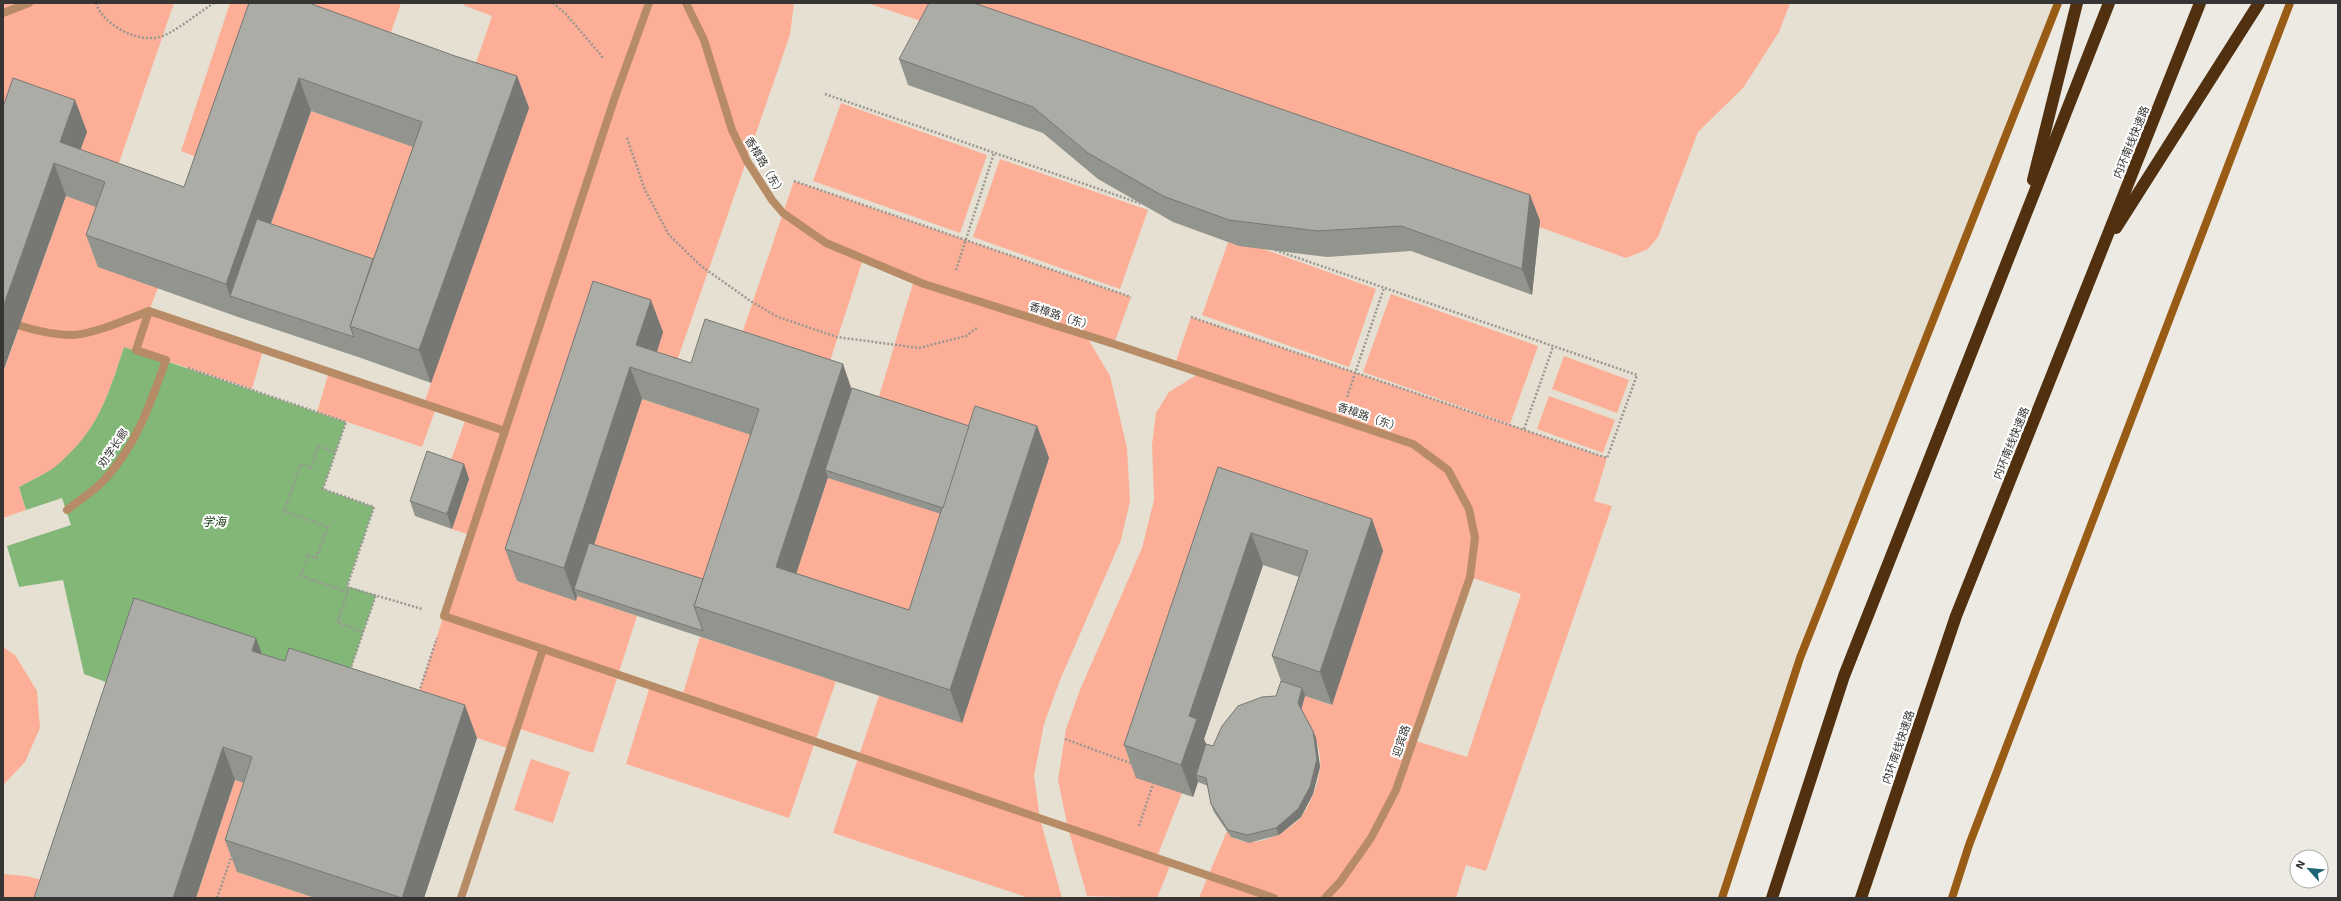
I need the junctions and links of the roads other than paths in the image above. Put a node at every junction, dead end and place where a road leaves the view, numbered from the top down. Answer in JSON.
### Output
{"nodes":[{"id":1,"x":29,"y":3,"type":"edge"},
{"id":2,"x":649,"y":3,"type":"edge"},
{"id":3,"x":686,"y":3,"type":"edge"},
{"id":4,"x":2058,"y":3,"type":"edge"},
{"id":5,"x":2076,"y":3,"type":"edge"},
{"id":6,"x":2109,"y":3,"type":"edge"},
{"id":7,"x":2200,"y":3,"type":"edge"},
{"id":8,"x":2259,"y":3,"type":"edge"},
{"id":9,"x":2290,"y":3,"type":"edge"},
{"id":10,"x":3,"y":13,"type":"edge"},
{"id":11,"x":2021,"y":226,"type":"junction"},
{"id":12,"x":2101,"y":253,"type":"junction"},
{"id":13,"x":149,"y":311,"type":"junction"},
{"id":14,"x":3,"y":320,"type":"edge"},
{"id":15,"x":505,"y":431,"type":"junction"},
{"id":16,"x":67,"y":510,"type":"dead end"},
{"id":17,"x":1470,"y":577,"type":"joint"},
{"id":18,"x":543,"y":650,"type":"junction"},
{"id":19,"x":461,"y":898,"type":"edge"},
{"id":20,"x":1274,"y":898,"type":"edge"},
{"id":21,"x":1325,"y":898,"type":"edge"},
{"id":22,"x":1722,"y":898,"type":"edge"},
{"id":23,"x":1772,"y":898,"type":"edge"},
{"id":24,"x":1861,"y":898,"type":"edge"},
{"id":25,"x":1952,"y":898,"type":"edge"}],
"edges":[{"from":1,"to":10,"type":"street"},
{"from":2,"to":15,"type":"street"},
{"from":3,"to":17,"type":"street","name":"香樟路（东）"},
{"from":4,"to":22,"type":"main road"},
{"from":5,"to":11,"type":"highway"},
{"from":6,"to":11,"type":"highway"},
{"from":7,"to":12,"type":"highway","name":"内环南线快速路"},
{"from":8,"to":12,"type":"highway"},
{"from":9,"to":25,"type":"main road"},
{"from":11,"to":23,"type":"highway"},
{"from":12,"to":24,"type":"highway","name":"内环南线快速路"},
{"from":13,"to":14,"type":"street"},
{"from":13,"to":15,"type":"street"},
{"from":13,"to":16,"type":"street","name":"劝学长廊"},
{"from":15,"to":18,"type":"street"},
{"from":17,"to":21,"type":"street","name":"迎宾路"},
{"from":18,"to":19,"type":"street"},
{"from":18,"to":20,"type":"street"}]}
